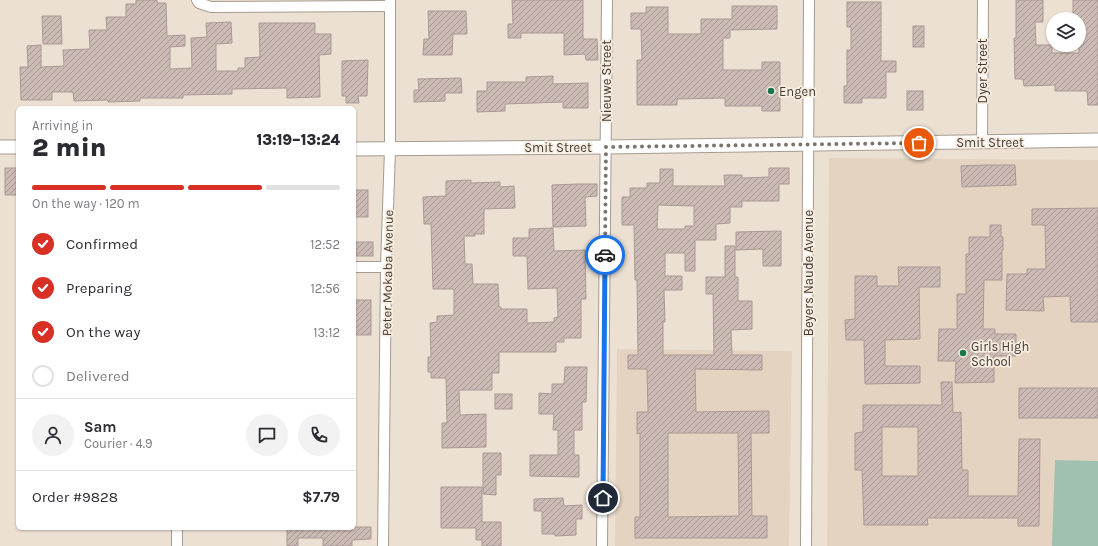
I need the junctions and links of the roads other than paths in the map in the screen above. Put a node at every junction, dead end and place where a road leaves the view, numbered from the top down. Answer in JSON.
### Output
{"nodes":[{"id":1,"x":197,"y":0,"type":"edge"},
{"id":2,"x":607,"y":0,"type":"edge"},
{"id":3,"x":809,"y":0,"type":"edge"},
{"id":4,"x":983,"y":0,"type":"edge"},
{"id":5,"x":390,"y":3,"type":"edge"},
{"id":6,"x":1098,"y":140,"type":"edge"},
{"id":7,"x":982,"y":142,"type":"junction"},
{"id":8,"x":809,"y":144,"type":"junction"},
{"id":9,"x":0,"y":147,"type":"edge"},
{"id":10,"x":16,"y":147,"type":"edge"},
{"id":11,"x":606,"y":147,"type":"junction"},
{"id":12,"x":356,"y":149,"type":"edge"},
{"id":13,"x":390,"y":149,"type":"junction"},
{"id":14,"x":356,"y":267,"type":"edge"},
{"id":15,"x":386,"y":267,"type":"junction"},
{"id":16,"x":177,"y":530,"type":"edge"},
{"id":17,"x":177,"y":546,"type":"edge"},
{"id":18,"x":383,"y":546,"type":"edge"},
{"id":19,"x":602,"y":546,"type":"edge"},
{"id":20,"x":806,"y":546,"type":"edge"}],
"edges":[{"from":1,"to":5,"type":"street"},
{"from":2,"to":11,"type":"street","name":"Nieuwe Street"},
{"from":3,"to":8,"type":"street","name":"Beyers Naude Avenue"},
{"from":4,"to":7,"type":"street","name":"Dyer Street"},
{"from":5,"to":13,"type":"street","name":"Peter Mokaba Avenue"},
{"from":6,"to":7,"type":"street","name":"Smit Street"},
{"from":7,"to":8,"type":"street","name":"Smit Street"},
{"from":8,"to":11,"type":"street","name":"Smit Street"},
{"from":8,"to":20,"type":"street","name":"Beyers Naude Avenue"},
{"from":9,"to":10,"type":"street"},
{"from":11,"to":13,"type":"street","name":"Smit Street"},
{"from":11,"to":19,"type":"street","name":"Nieuwe Street"},
{"from":12,"to":13,"type":"street","name":"Smit Street"},
{"from":13,"to":15,"type":"street","name":"Peter Mokaba Avenue"},
{"from":14,"to":15,"type":"street"},
{"from":15,"to":18,"type":"street","name":"Peter Mokaba Avenue"},
{"from":16,"to":17,"type":"street"}]}
